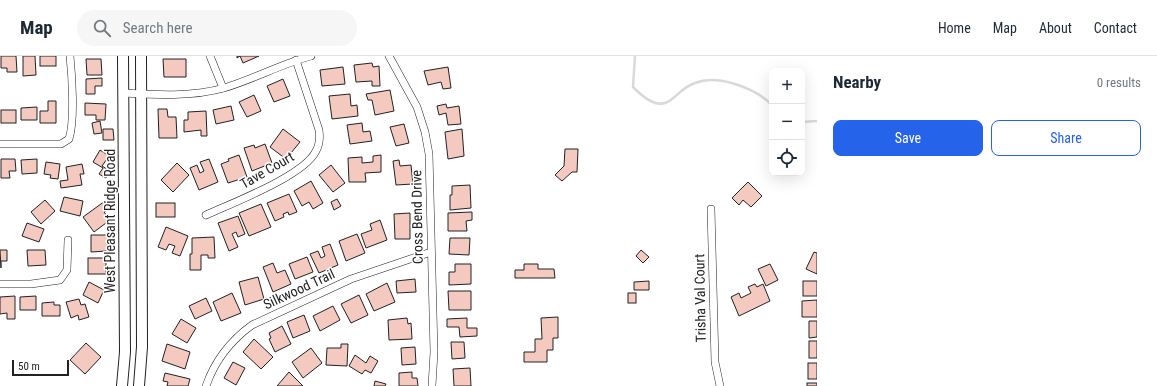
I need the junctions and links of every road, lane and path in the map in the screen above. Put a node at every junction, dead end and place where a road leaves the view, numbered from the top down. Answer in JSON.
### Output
{"nodes":[{"id":1,"x":70,"y":56,"type":"edge"},
{"id":2,"x":123,"y":56,"type":"edge"},
{"id":3,"x":141,"y":56,"type":"edge"},
{"id":4,"x":210,"y":56,"type":"edge"},
{"id":5,"x":311,"y":56,"type":"edge"},
{"id":6,"x":389,"y":56,"type":"edge"},
{"id":7,"x":296,"y":60,"type":"junction"},
{"id":8,"x":223,"y":88,"type":"junction"},
{"id":9,"x":124,"y":93,"type":"junction"},
{"id":10,"x":141,"y":94,"type":"junction"},
{"id":11,"x":0,"y":144,"type":"edge"},
{"id":12,"x":711,"y":209,"type":"dead end"},
{"id":13,"x":206,"y":215,"type":"dead end"},
{"id":14,"x":68,"y":240,"type":"dead end"},
{"id":15,"x":431,"y":252,"type":"junction"},
{"id":16,"x":0,"y":284,"type":"edge"},
{"id":17,"x":122,"y":386,"type":"edge"},
{"id":18,"x":139,"y":386,"type":"edge"},
{"id":19,"x":206,"y":386,"type":"edge"},
{"id":20,"x":432,"y":386,"type":"edge"},
{"id":21,"x":720,"y":386,"type":"edge"}],
"edges":[{"from":1,"to":11,"type":"street"},
{"from":2,"to":9,"type":"main road","name":"West Pleasant Ridge Road"},
{"from":3,"to":10,"type":"main road"},
{"from":4,"to":8,"type":"street"},
{"from":5,"to":7,"type":"street"},
{"from":6,"to":15,"type":"street","name":"Cross Bend Drive"},
{"from":7,"to":8,"type":"street"},
{"from":7,"to":13,"type":"street","name":"Tave Court"},
{"from":8,"to":10,"type":"street"},
{"from":9,"to":10,"type":"street"},
{"from":9,"to":17,"type":"main road","name":"West Pleasant Ridge Road"},
{"from":10,"to":18,"type":"main road"},
{"from":12,"to":21,"type":"street","name":"Trisha Val Court"},
{"from":14,"to":16,"type":"street"},
{"from":15,"to":19,"type":"street","name":"Silkwood Trail"},
{"from":15,"to":20,"type":"street","name":"Cross Bend Drive"}]}
